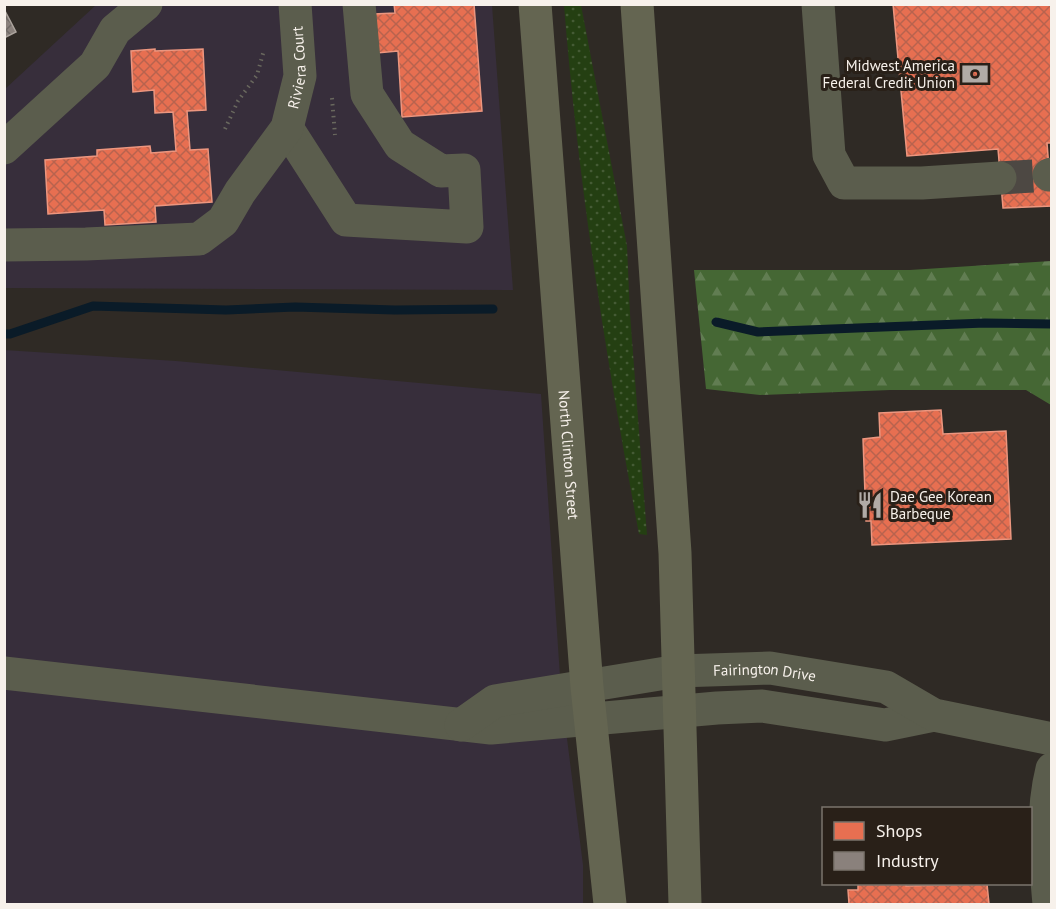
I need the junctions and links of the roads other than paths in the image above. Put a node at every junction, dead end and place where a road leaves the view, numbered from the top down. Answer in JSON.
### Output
{"nodes":[{"id":1,"x":146,"y":4,"type":"edge"},
{"id":2,"x":295,"y":4,"type":"edge"},
{"id":3,"x":359,"y":4,"type":"edge"},
{"id":4,"x":535,"y":4,"type":"edge"},
{"id":5,"x":637,"y":4,"type":"edge"},
{"id":6,"x":818,"y":4,"type":"edge"},
{"id":7,"x":287,"y":129,"type":"junction"},
{"id":8,"x":4,"y":148,"type":"edge"},
{"id":9,"x":1000,"y":178,"type":"tunnel mouth"},
{"id":10,"x":4,"y":245,"type":"edge"},
{"id":11,"x":678,"y":671,"type":"junction"},
{"id":12,"x":4,"y":673,"type":"edge"},
{"id":13,"x":587,"y":687,"type":"junction"},
{"id":14,"x":679,"y":711,"type":"junction"},
{"id":15,"x":934,"y":715,"type":"junction"},
{"id":16,"x":591,"y":720,"type":"junction"},
{"id":17,"x":461,"y":725,"type":"junction"},
{"id":18,"x":1052,"y":740,"type":"edge"},
{"id":19,"x":1052,"y":769,"type":"edge"},
{"id":20,"x":610,"y":904,"type":"edge"},
{"id":21,"x":685,"y":904,"type":"edge"},
{"id":22,"x":1049,"y":904,"type":"edge"}],
"edges":[{"from":1,"to":8,"type":"street"},
{"from":2,"to":7,"type":"street","name":"Riviera Court"},
{"from":3,"to":7,"type":"street"},
{"from":4,"to":13,"type":"main road","name":"North Clinton Street"},
{"from":5,"to":11,"type":"main road"},
{"from":6,"to":9,"type":"street"},
{"from":7,"to":10,"type":"street"},
{"from":11,"to":13,"type":"street","name":"Fairington Drive"},
{"from":11,"to":14,"type":"main road"},
{"from":11,"to":15,"type":"street","name":"Fairington Drive"},
{"from":12,"to":17,"type":"street","name":"Fairington Drive"},
{"from":13,"to":16,"type":"main road","name":"North Clinton Street"},
{"from":13,"to":17,"type":"street","name":"Fairington Drive"},
{"from":14,"to":15,"type":"street","name":"Fairington Drive"},
{"from":14,"to":16,"type":"street","name":"Fairington Drive"},
{"from":14,"to":21,"type":"main road"},
{"from":15,"to":18,"type":"street","name":"Fairington Drive"},
{"from":16,"to":17,"type":"street","name":"Fairington Drive"},
{"from":16,"to":20,"type":"main road","name":"North Clinton Street"},
{"from":19,"to":22,"type":"street"}]}
